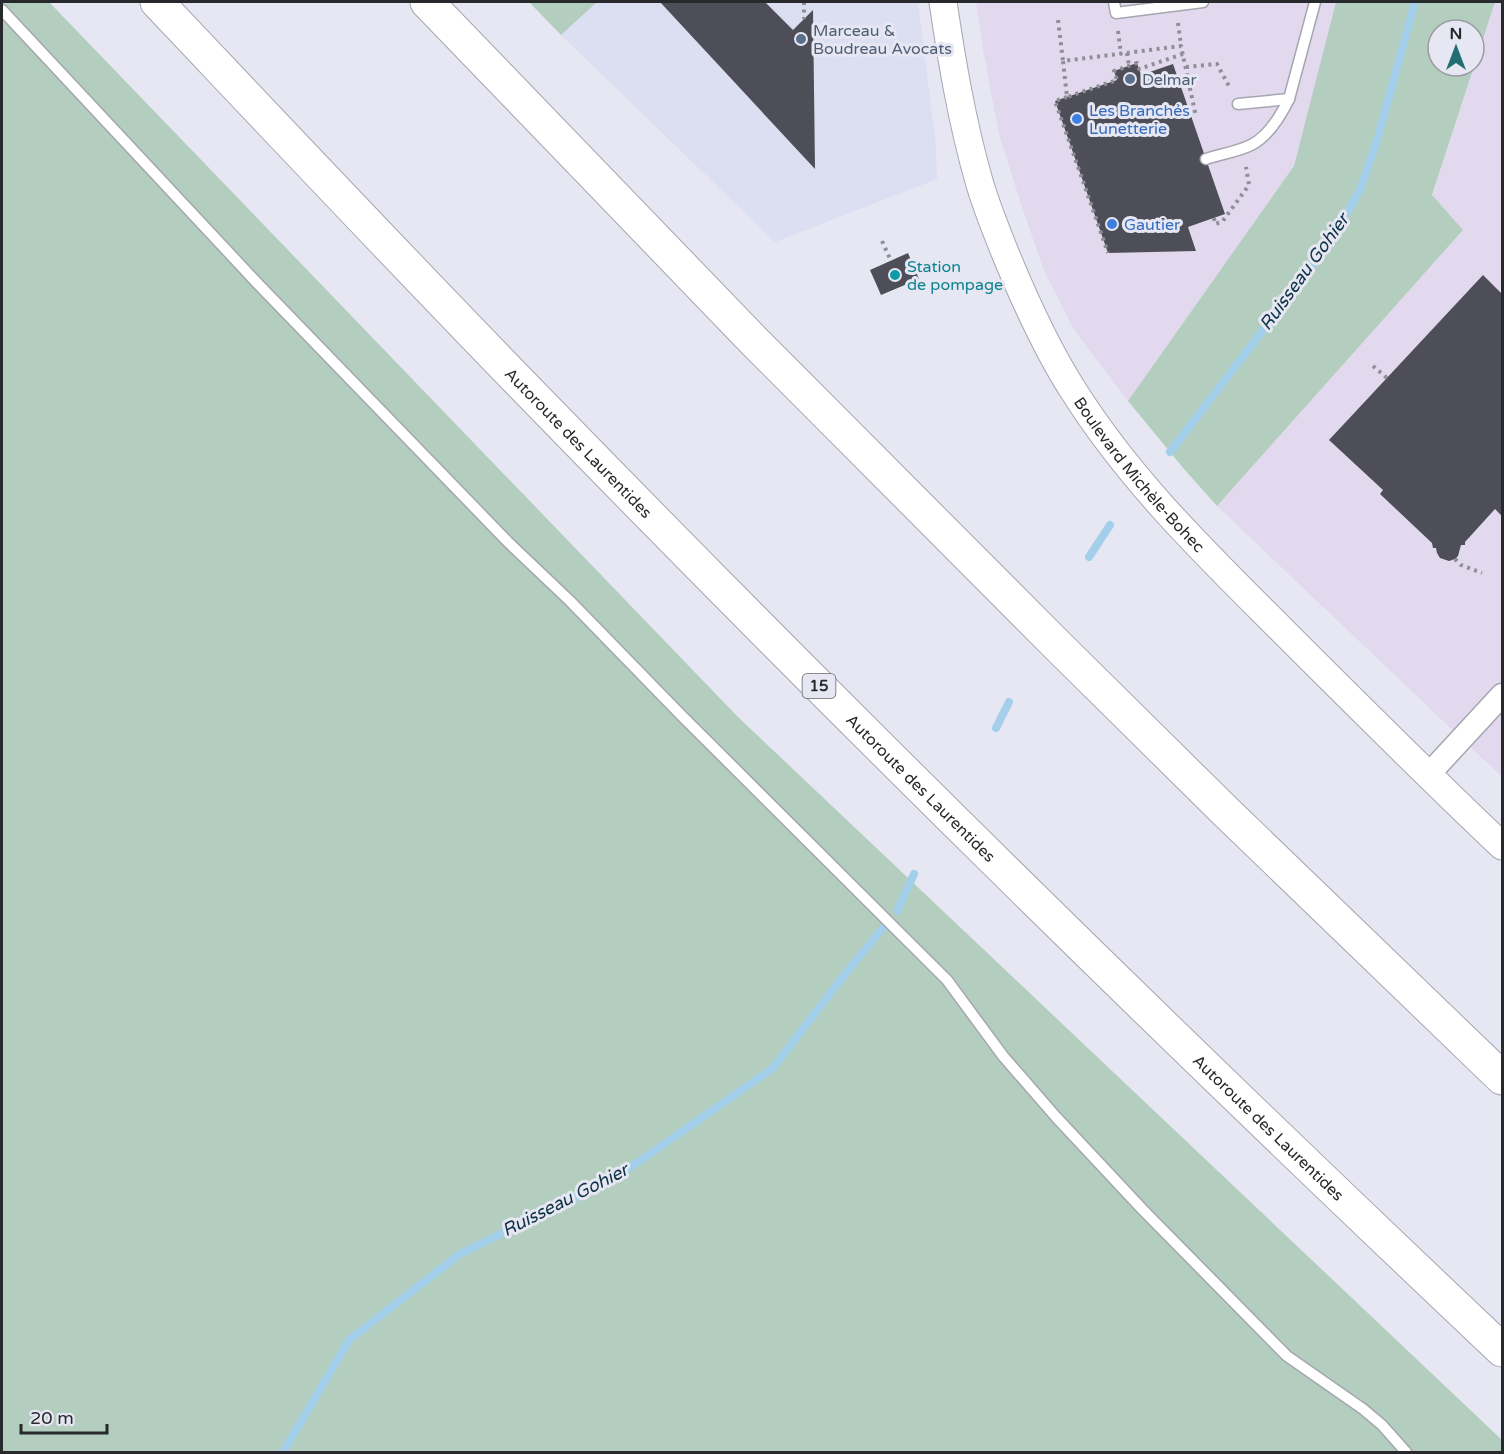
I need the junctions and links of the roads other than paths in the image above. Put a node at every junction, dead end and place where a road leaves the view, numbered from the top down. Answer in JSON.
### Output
{"nodes":[{"id":1,"x":157,"y":2,"type":"edge"},
{"id":2,"x":427,"y":2,"type":"edge"},
{"id":3,"x":943,"y":2,"type":"edge"},
{"id":4,"x":1114,"y":2,"type":"edge"},
{"id":5,"x":1203,"y":2,"type":"edge"},
{"id":6,"x":1315,"y":2,"type":"edge"},
{"id":7,"x":2,"y":10,"type":"edge"},
{"id":8,"x":1289,"y":99,"type":"junction"},
{"id":9,"x":1238,"y":104,"type":"road end"},
{"id":10,"x":1206,"y":159,"type":"dead end"},
{"id":11,"x":1503,"y":695,"type":"edge"},
{"id":12,"x":1429,"y":774,"type":"junction"},
{"id":13,"x":1503,"y":846,"type":"edge"},
{"id":14,"x":1503,"y":1078,"type":"edge"},
{"id":15,"x":1503,"y":1350,"type":"edge"},
{"id":16,"x":1407,"y":1452,"type":"edge"}],
"edges":[{"from":1,"to":15,"type":"highway","name":"Autoroute des Laurentides","number":"15"},
{"from":2,"to":14,"type":"highway"},
{"from":3,"to":12,"type":"street","name":"Boulevard Michèle-Bohec"},
{"from":4,"to":5,"type":"lane"},
{"from":6,"to":8,"type":"lane"},
{"from":7,"to":16,"type":"lane"},
{"from":8,"to":9,"type":"lane"},
{"from":8,"to":10,"type":"lane"},
{"from":11,"to":12,"type":"street"},
{"from":12,"to":13,"type":"street","name":"Boulevard Michèle-Bohec"}]}
